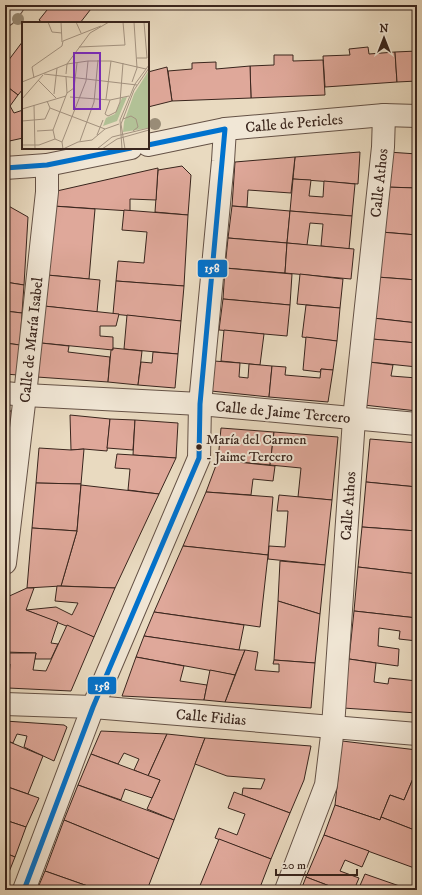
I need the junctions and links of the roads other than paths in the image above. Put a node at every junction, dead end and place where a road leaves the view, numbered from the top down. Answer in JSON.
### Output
{"nodes":[{"id":1,"x":13,"y":5,"type":"edge"},
{"id":2,"x":5,"y":15,"type":"edge"},
{"id":3,"x":384,"y":115,"type":"junction"},
{"id":4,"x":417,"y":116,"type":"edge"},
{"id":5,"x":225,"y":129,"type":"junction"},
{"id":6,"x":149,"y":144,"type":"edge"},
{"id":7,"x":126,"y":149,"type":"edge"},
{"id":8,"x":47,"y":165,"type":"junction"},
{"id":9,"x":5,"y":168,"type":"edge"},
{"id":10,"x":15,"y":394,"type":"edge"},
{"id":11,"x":200,"y":404,"type":"junction"},
{"id":12,"x":354,"y":419,"type":"junction"},
{"id":13,"x":417,"y":424,"type":"edge"},
{"id":14,"x":5,"y":563,"type":"edge"},
{"id":15,"x":5,"y":704,"type":"edge"},
{"id":16,"x":94,"y":708,"type":"junction"},
{"id":17,"x":333,"y":727,"type":"junction"},
{"id":18,"x":417,"y":734,"type":"edge"},
{"id":19,"x":24,"y":890,"type":"edge"},
{"id":20,"x":286,"y":890,"type":"edge"}],
"edges":[{"from":1,"to":2,"type":"street"},
{"from":3,"to":4,"type":"street","name":"Calle de Pericles"},
{"from":3,"to":5,"type":"street","name":"Calle de Pericles"},
{"from":3,"to":12,"type":"street","name":"Calle Athos"},
{"from":5,"to":6,"type":"street","name":"Calle de Pericles"},
{"from":5,"to":11,"type":"street"},
{"from":7,"to":8,"type":"street"},
{"from":8,"to":9,"type":"street"},
{"from":8,"to":10,"type":"street","name":"Calle de María Isabel"},
{"from":10,"to":11,"type":"street","name":"Calle de Jaime Tercero"},
{"from":10,"to":14,"type":"street","name":"Calle de María Isabel"},
{"from":11,"to":12,"type":"street","name":"Calle de Jaime Tercero"},
{"from":11,"to":16,"type":"street"},
{"from":12,"to":13,"type":"street","name":"Calle de Jaime Tercero"},
{"from":12,"to":17,"type":"street","name":"Calle Athos"},
{"from":15,"to":16,"type":"street","name":"Calle Fidias"},
{"from":16,"to":17,"type":"street","name":"Calle Fidias"},
{"from":16,"to":19,"type":"street"},
{"from":17,"to":18,"type":"street","name":"Calle Fidias"},
{"from":17,"to":20,"type":"street","name":"Calle Athos"}]}
